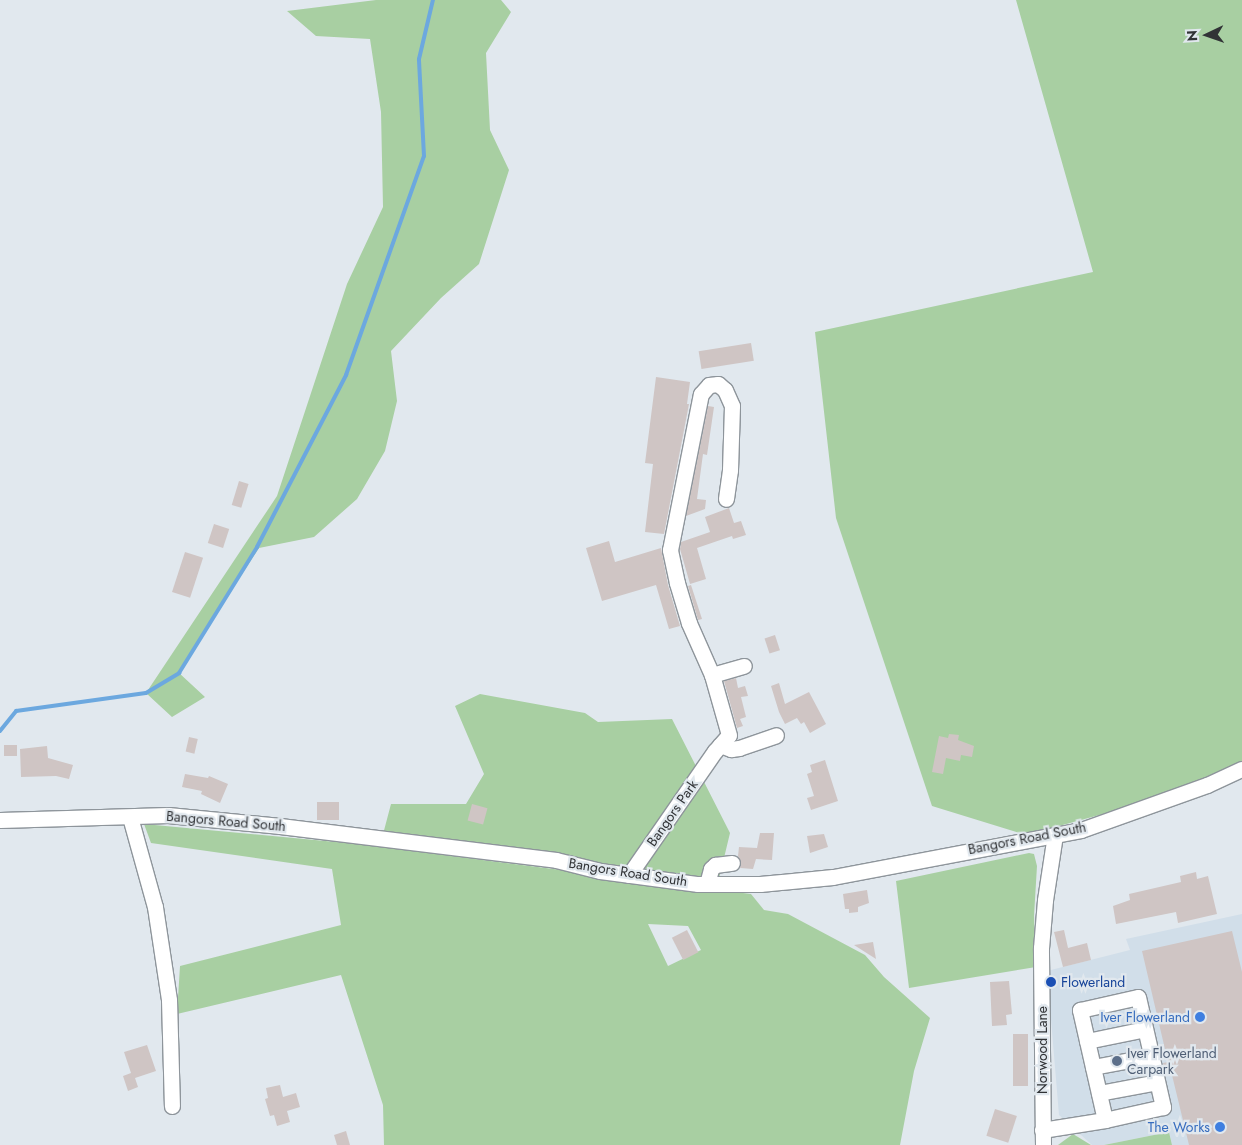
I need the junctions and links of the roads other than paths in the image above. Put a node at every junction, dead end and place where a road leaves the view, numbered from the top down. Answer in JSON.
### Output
{"nodes":[{"id":1,"x":726,"y":499,"type":"dead end"},
{"id":2,"x":744,"y":666,"type":"dead end"},
{"id":3,"x":712,"y":675,"type":"junction"},
{"id":4,"x":776,"y":735,"type":"dead end"},
{"id":5,"x":718,"y":748,"type":"junction"},
{"id":6,"x":1242,"y":769,"type":"edge"},
{"id":7,"x":130,"y":817,"type":"junction"},
{"id":8,"x":0,"y":820,"type":"edge"},
{"id":9,"x":1055,"y":835,"type":"junction"},
{"id":10,"x":732,"y":863,"type":"dead end"},
{"id":11,"x":629,"y":875,"type":"junction"},
{"id":12,"x":707,"y":884,"type":"junction"},
{"id":13,"x":1145,"y":1029,"type":"junction"},
{"id":14,"x":1087,"y":1040,"type":"junction"},
{"id":15,"x":1151,"y":1056,"type":"junction"},
{"id":16,"x":1093,"y":1067,"type":"junction"},
{"id":17,"x":1157,"y":1082,"type":"junction"},
{"id":18,"x":1099,"y":1093,"type":"junction"},
{"id":19,"x":172,"y":1106,"type":"dead end"},
{"id":20,"x":1105,"y":1120,"type":"junction"},
{"id":21,"x":1043,"y":1138,"type":"edge"}],
"edges":[{"from":1,"to":3,"type":"street"},
{"from":2,"to":3,"type":"street"},
{"from":3,"to":5,"type":"street","name":"Bangors Park"},
{"from":4,"to":5,"type":"street"},
{"from":5,"to":11,"type":"street","name":"Bangors Park"},
{"from":6,"to":9,"type":"street","name":"Bangors Road South"},
{"from":7,"to":8,"type":"street","name":"Bangors Road South"},
{"from":7,"to":11,"type":"street","name":"Bangors Road South"},
{"from":7,"to":19,"type":"street"},
{"from":9,"to":12,"type":"street","name":"Bangors Road South"},
{"from":9,"to":21,"type":"street","name":"Norwood Lane"},
{"from":10,"to":12,"type":"street"},
{"from":11,"to":12,"type":"street","name":"Bangors Road South"},
{"from":13,"to":14,"type":"street"},
{"from":13,"to":14,"type":"street"},
{"from":13,"to":15,"type":"street"},
{"from":14,"to":16,"type":"street"},
{"from":15,"to":16,"type":"street"},
{"from":15,"to":17,"type":"street"},
{"from":16,"to":18,"type":"street"},
{"from":17,"to":18,"type":"street"},
{"from":17,"to":20,"type":"street"},
{"from":18,"to":20,"type":"street"},
{"from":20,"to":21,"type":"street"}]}
